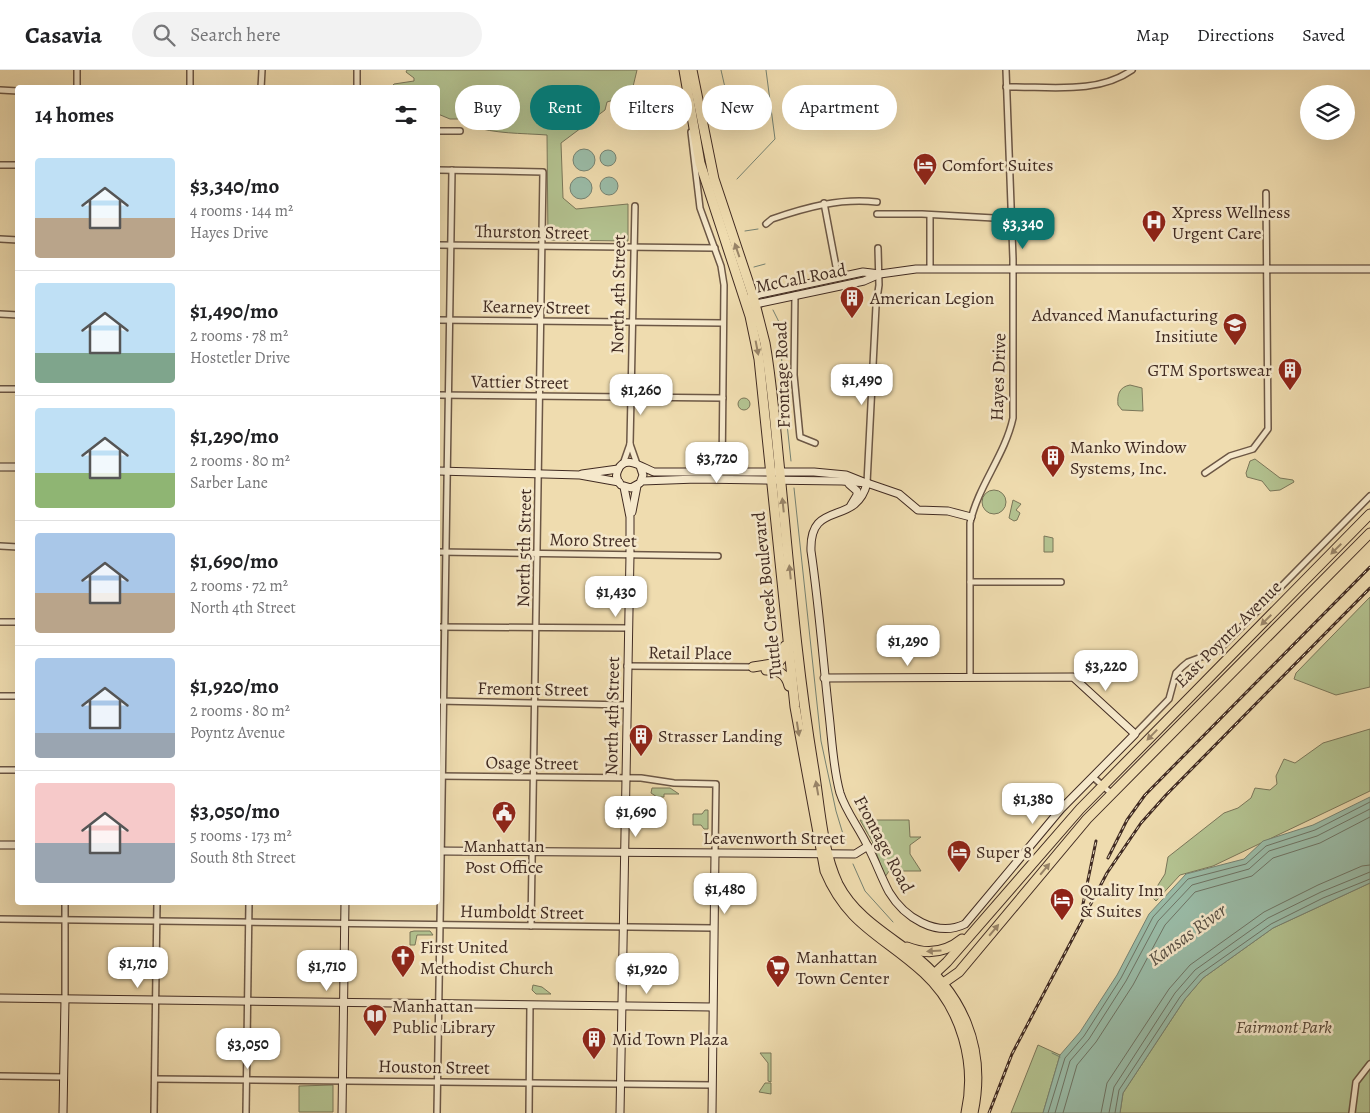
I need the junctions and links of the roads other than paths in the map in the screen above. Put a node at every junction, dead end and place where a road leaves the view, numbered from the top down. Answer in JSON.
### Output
{"nodes":[{"id":1,"x":77,"y":70,"type":"edge"},
{"id":2,"x":190,"y":70,"type":"edge"},
{"id":3,"x":262,"y":70,"type":"edge"},
{"id":4,"x":357,"y":70,"type":"edge"},
{"id":5,"x":684,"y":70,"type":"edge"},
{"id":6,"x":692,"y":70,"type":"edge"},
{"id":7,"x":1006,"y":70,"type":"edge"},
{"id":8,"x":1132,"y":70,"type":"edge"},
{"id":9,"x":77,"y":85,"type":"edge"},
{"id":10,"x":190,"y":85,"type":"edge"},
{"id":11,"x":262,"y":85,"type":"edge"},
{"id":12,"x":356,"y":85,"type":"edge"},
{"id":13,"x":686,"y":85,"type":"edge"},
{"id":14,"x":1006,"y":87,"type":"junction"},
{"id":15,"x":0,"y":90,"type":"edge"},
{"id":16,"x":15,"y":90,"type":"edge"},
{"id":17,"x":702,"y":118,"type":"edge"},
{"id":18,"x":692,"y":121,"type":"edge"},
{"id":19,"x":460,"y":130,"type":"dead end"},
{"id":20,"x":691,"y":130,"type":"edge"},
{"id":21,"x":704,"y":130,"type":"edge"},
{"id":22,"x":705,"y":130,"type":"edge"},
{"id":23,"x":440,"y":131,"type":"edge"},
{"id":24,"x":700,"y":163,"type":"junction"},
{"id":25,"x":0,"y":165,"type":"edge"},
{"id":26,"x":15,"y":165,"type":"edge"},
{"id":27,"x":440,"y":170,"type":"edge"},
{"id":28,"x":452,"y":170,"type":"junction"},
{"id":29,"x":694,"y":172,"type":"junction"},
{"id":30,"x":1266,"y":193,"type":"dead end"},
{"id":31,"x":877,"y":202,"type":"dead end"},
{"id":32,"x":824,"y":203,"type":"junction"},
{"id":33,"x":635,"y":206,"type":"dead end"},
{"id":34,"x":878,"y":214,"type":"dead end"},
{"id":35,"x":930,"y":215,"type":"junction"},
{"id":36,"x":1012,"y":219,"type":"junction"},
{"id":37,"x":766,"y":224,"type":"dead end"},
{"id":38,"x":0,"y":239,"type":"edge"},
{"id":39,"x":15,"y":240,"type":"edge"},
{"id":40,"x":440,"y":245,"type":"edge"},
{"id":41,"x":451,"y":245,"type":"junction"},
{"id":42,"x":542,"y":246,"type":"junction"},
{"id":43,"x":634,"y":247,"type":"junction"},
{"id":44,"x":716,"y":248,"type":"junction"},
{"id":45,"x":878,"y":248,"type":"dead end"},
{"id":46,"x":1266,"y":268,"type":"junction"},
{"id":47,"x":930,"y":269,"type":"junction"},
{"id":48,"x":1013,"y":269,"type":"junction"},
{"id":49,"x":1370,"y":269,"type":"edge"},
{"id":50,"x":880,"y":274,"type":"junction"},
{"id":51,"x":838,"y":277,"type":"junction"},
{"id":52,"x":820,"y":281,"type":"junction"},
{"id":53,"x":817,"y":291,"type":"junction"},
{"id":54,"x":796,"y":295,"type":"junction"},
{"id":55,"x":752,"y":300,"type":"junction"},
{"id":56,"x":0,"y":314,"type":"edge"},
{"id":57,"x":15,"y":314,"type":"edge"},
{"id":58,"x":440,"y":320,"type":"edge"},
{"id":59,"x":450,"y":320,"type":"junction"},
{"id":60,"x":541,"y":321,"type":"junction"},
{"id":61,"x":633,"y":322,"type":"junction"},
{"id":62,"x":723,"y":323,"type":"junction"},
{"id":63,"x":0,"y":389,"type":"edge"},
{"id":64,"x":15,"y":389,"type":"edge"},
{"id":65,"x":440,"y":395,"type":"edge"},
{"id":66,"x":448,"y":395,"type":"junction"},
{"id":67,"x":540,"y":396,"type":"junction"},
{"id":68,"x":632,"y":397,"type":"junction"},
{"id":69,"x":723,"y":398,"type":"junction"},
{"id":70,"x":815,"y":443,"type":"dead end"},
{"id":71,"x":630,"y":444,"type":"junction"},
{"id":72,"x":638,"y":465,"type":"junction"},
{"id":73,"x":0,"y":467,"type":"edge"},
{"id":74,"x":15,"y":467,"type":"edge"},
{"id":75,"x":620,"y":467,"type":"junction"},
{"id":76,"x":440,"y":471,"type":"edge"},
{"id":77,"x":448,"y":471,"type":"junction"},
{"id":78,"x":723,"y":471,"type":"junction"},
{"id":79,"x":1205,"y":473,"type":"dead end"},
{"id":80,"x":539,"y":474,"type":"junction"},
{"id":81,"x":580,"y":475,"type":"junction"},
{"id":82,"x":776,"y":476,"type":"junction"},
{"id":83,"x":697,"y":479,"type":"junction"},
{"id":84,"x":842,"y":480,"type":"junction"},
{"id":85,"x":640,"y":484,"type":"junction"},
{"id":86,"x":866,"y":484,"type":"junction"},
{"id":87,"x":621,"y":485,"type":"junction"},
{"id":88,"x":1370,"y":496,"type":"edge"},
{"id":89,"x":848,"y":510,"type":"junction"},
{"id":90,"x":1370,"y":514,"type":"edge"},
{"id":91,"x":630,"y":517,"type":"junction"},
{"id":92,"x":971,"y":517,"type":"junction"},
{"id":93,"x":1370,"y":532,"type":"edge"},
{"id":94,"x":0,"y":546,"type":"edge"},
{"id":95,"x":15,"y":547,"type":"edge"},
{"id":96,"x":440,"y":552,"type":"edge"},
{"id":97,"x":446,"y":552,"type":"junction"},
{"id":98,"x":538,"y":553,"type":"junction"},
{"id":99,"x":630,"y":555,"type":"junction"},
{"id":100,"x":718,"y":556,"type":"dead end"},
{"id":101,"x":970,"y":582,"type":"junction"},
{"id":102,"x":1061,"y":582,"type":"dead end"},
{"id":103,"x":783,"y":594,"type":"junction"},
{"id":104,"x":0,"y":622,"type":"edge"},
{"id":105,"x":15,"y":622,"type":"edge"},
{"id":106,"x":440,"y":627,"type":"edge"},
{"id":107,"x":445,"y":627,"type":"junction"},
{"id":108,"x":536,"y":628,"type":"junction"},
{"id":109,"x":629,"y":628,"type":"junction"},
{"id":110,"x":627,"y":666,"type":"junction"},
{"id":111,"x":753,"y":667,"type":"junction"},
{"id":112,"x":970,"y":677,"type":"junction"},
{"id":113,"x":824,"y":678,"type":"junction"},
{"id":114,"x":0,"y":696,"type":"edge"},
{"id":115,"x":15,"y":696,"type":"edge"},
{"id":116,"x":440,"y":701,"type":"edge"},
{"id":117,"x":535,"y":702,"type":"junction"},
{"id":118,"x":627,"y":704,"type":"junction"},
{"id":119,"x":795,"y":707,"type":"junction"},
{"id":120,"x":1135,"y":734,"type":"junction"},
{"id":121,"x":0,"y":770,"type":"edge"},
{"id":122,"x":15,"y":770,"type":"edge"},
{"id":123,"x":440,"y":776,"type":"edge"},
{"id":124,"x":534,"y":777,"type":"junction"},
{"id":125,"x":1093,"y":777,"type":"junction"},
{"id":126,"x":625,"y":778,"type":"junction"},
{"id":127,"x":1102,"y":786,"type":"junction"},
{"id":128,"x":1112,"y":794,"type":"junction"},
{"id":129,"x":0,"y":845,"type":"edge"},
{"id":130,"x":15,"y":845,"type":"edge"},
{"id":131,"x":868,"y":846,"type":"junction"},
{"id":132,"x":440,"y":851,"type":"edge"},
{"id":133,"x":532,"y":851,"type":"junction"},
{"id":134,"x":625,"y":853,"type":"junction"},
{"id":135,"x":715,"y":853,"type":"junction"},
{"id":136,"x":824,"y":853,"type":"junction"},
{"id":137,"x":65,"y":905,"type":"edge"},
{"id":138,"x":157,"y":905,"type":"edge"},
{"id":139,"x":249,"y":905,"type":"edge"},
{"id":140,"x":345,"y":905,"type":"edge"},
{"id":141,"x":0,"y":919,"type":"edge"},
{"id":142,"x":65,"y":920,"type":"junction"},
{"id":143,"x":157,"y":921,"type":"junction"},
{"id":144,"x":248,"y":922,"type":"junction"},
{"id":145,"x":345,"y":923,"type":"junction"},
{"id":146,"x":440,"y":924,"type":"junction"},
{"id":147,"x":531,"y":926,"type":"junction"},
{"id":148,"x":623,"y":927,"type":"junction"},
{"id":149,"x":713,"y":928,"type":"junction"},
{"id":150,"x":971,"y":934,"type":"junction"},
{"id":151,"x":894,"y":941,"type":"junction"},
{"id":152,"x":958,"y":972,"type":"junction"},
{"id":153,"x":932,"y":976,"type":"junction"},
{"id":154,"x":940,"y":985,"type":"junction"},
{"id":155,"x":0,"y":998,"type":"edge"},
{"id":156,"x":65,"y":999,"type":"junction"},
{"id":157,"x":156,"y":1000,"type":"junction"},
{"id":158,"x":956,"y":1001,"type":"junction"},
{"id":159,"x":247,"y":1002,"type":"junction"},
{"id":160,"x":344,"y":1003,"type":"junction"},
{"id":161,"x":438,"y":1004,"type":"junction"},
{"id":162,"x":530,"y":1004,"type":"junction"},
{"id":163,"x":622,"y":1005,"type":"junction"},
{"id":164,"x":712,"y":1007,"type":"junction"},
{"id":165,"x":1370,"y":1064,"type":"edge"},
{"id":166,"x":0,"y":1076,"type":"edge"},
{"id":167,"x":64,"y":1077,"type":"junction"},
{"id":168,"x":155,"y":1079,"type":"junction"},
{"id":169,"x":246,"y":1080,"type":"junction"},
{"id":170,"x":342,"y":1081,"type":"junction"},
{"id":171,"x":438,"y":1081,"type":"junction"},
{"id":172,"x":529,"y":1082,"type":"junction"},
{"id":173,"x":620,"y":1084,"type":"junction"},
{"id":174,"x":712,"y":1085,"type":"junction"},
{"id":175,"x":63,"y":1113,"type":"edge"},
{"id":176,"x":154,"y":1113,"type":"edge"},
{"id":177,"x":246,"y":1113,"type":"edge"},
{"id":178,"x":342,"y":1113,"type":"edge"},
{"id":179,"x":437,"y":1113,"type":"edge"},
{"id":180,"x":529,"y":1113,"type":"edge"},
{"id":181,"x":620,"y":1113,"type":"edge"},
{"id":182,"x":712,"y":1113,"type":"edge"},
{"id":183,"x":966,"y":1113,"type":"edge"},
{"id":184,"x":973,"y":1113,"type":"edge"},
{"id":185,"x":1352,"y":1113,"type":"edge"}],
"edges":[{"from":1,"to":9,"type":"street"},
{"from":2,"to":10,"type":"street"},
{"from":3,"to":11,"type":"street"},
{"from":4,"to":12,"type":"street"},
{"from":5,"to":13,"type":"highway","name":"Tuttle Creek Boulevard"},
{"from":6,"to":17,"type":"highway","name":"Tuttle Creek Boulevard"},
{"from":7,"to":14,"type":"street","name":"Hayes Drive"},
{"from":8,"to":14,"type":"street"},
{"from":14,"to":36,"type":"street","name":"Hayes Drive"},
{"from":15,"to":16,"type":"street"},
{"from":18,"to":24,"type":"highway","name":"Tuttle Creek Boulevard"},
{"from":19,"to":23,"type":"street"},
{"from":20,"to":29,"type":"street"},
{"from":21,"to":24,"type":"highway"},
{"from":55,"to":22,"type":"highway","name":"Tuttle Creek Boulevard","one_way":true},
{"from":24,"to":29,"type":"highway"},
{"from":24,"to":55,"type":"highway","name":"Tuttle Creek Boulevard"},
{"from":25,"to":26,"type":"street"},
{"from":27,"to":28,"type":"street"},
{"from":28,"to":41,"type":"street"},
{"from":28,"to":42,"type":"street","name":"North 5th Street"},
{"from":29,"to":44,"type":"street"},
{"from":30,"to":46,"type":"street"},
{"from":31,"to":32,"type":"street"},
{"from":32,"to":37,"type":"street"},
{"from":32,"to":51,"type":"street"},
{"from":33,"to":43,"type":"street","name":"North 4th Street"},
{"from":34,"to":35,"type":"street"},
{"from":35,"to":36,"type":"street"},
{"from":35,"to":47,"type":"street"},
{"from":36,"to":48,"type":"street","name":"Hayes Drive"},
{"from":38,"to":39,"type":"street"},
{"from":40,"to":41,"type":"street","name":"Thurston Street"},
{"from":41,"to":42,"type":"street","name":"Thurston Street"},
{"from":41,"to":59,"type":"street"},
{"from":42,"to":43,"type":"street","name":"Thurston Street"},
{"from":42,"to":60,"type":"street","name":"North 5th Street"},
{"from":43,"to":44,"type":"street","name":"Thurston Street"},
{"from":43,"to":61,"type":"street","name":"North 4th Street"},
{"from":44,"to":62,"type":"street"},
{"from":45,"to":50,"type":"street"},
{"from":46,"to":48,"type":"street","name":"McCall Road"},
{"from":46,"to":49,"type":"street","name":"McCall Road"},
{"from":46,"to":79,"type":"street"},
{"from":47,"to":48,"type":"street","name":"McCall Road"},
{"from":47,"to":50,"type":"street","name":"McCall Road"},
{"from":48,"to":92,"type":"street","name":"Hayes Drive"},
{"from":50,"to":51,"type":"street","name":"McCall Road"},
{"from":50,"to":53,"type":"street","name":"McCall Road"},
{"from":50,"to":86,"type":"street"},
{"from":51,"to":52,"type":"street","name":"McCall Road"},
{"from":51,"to":53,"type":"street"},
{"from":52,"to":54,"type":"street"},
{"from":52,"to":55,"type":"street","name":"McCall Road"},
{"from":53,"to":54,"type":"street","name":"McCall Road"},
{"from":54,"to":55,"type":"street","name":"McCall Road"},
{"from":54,"to":70,"type":"street","name":"Frontage Road"},
{"from":55,"to":82,"type":"highway","name":"Tuttle Creek Boulevard"},
{"from":56,"to":57,"type":"street"},
{"from":58,"to":59,"type":"street","name":"Kearney Street"},
{"from":59,"to":60,"type":"street","name":"Kearney Street"},
{"from":59,"to":66,"type":"street"},
{"from":60,"to":61,"type":"street","name":"Kearney Street"},
{"from":60,"to":67,"type":"street","name":"North 5th Street"},
{"from":61,"to":62,"type":"street","name":"Kearney Street"},
{"from":61,"to":68,"type":"street","name":"North 4th Street"},
{"from":62,"to":69,"type":"street"},
{"from":63,"to":64,"type":"street"},
{"from":65,"to":66,"type":"street","name":"Vattier Street"},
{"from":66,"to":67,"type":"street","name":"Vattier Street"},
{"from":66,"to":77,"type":"street"},
{"from":67,"to":68,"type":"street","name":"Vattier Street"},
{"from":67,"to":80,"type":"street","name":"North 5th Street"},
{"from":68,"to":69,"type":"street","name":"Vattier Street"},
{"from":68,"to":71,"type":"street","name":"North 4th Street"},
{"from":69,"to":78,"type":"street"},
{"from":71,"to":72,"type":"street","name":"North 4th Street"},
{"from":71,"to":75,"type":"street","name":"North 4th Street"},
{"from":72,"to":75,"type":"street"},
{"from":72,"to":78,"type":"street"},
{"from":72,"to":85,"type":"street"},
{"from":73,"to":74,"type":"street"},
{"from":75,"to":81,"type":"street"},
{"from":75,"to":87,"type":"street"},
{"from":76,"to":77,"type":"street"},
{"from":77,"to":80,"type":"street"},
{"from":77,"to":97,"type":"street"},
{"from":78,"to":82,"type":"street"},
{"from":78,"to":83,"type":"street"},
{"from":80,"to":81,"type":"street"},
{"from":80,"to":98,"type":"street","name":"North 5th Street"},
{"from":81,"to":87,"type":"street"},
{"from":82,"to":83,"type":"street"},
{"from":82,"to":84,"type":"street"},
{"from":82,"to":86,"type":"street"},
{"from":82,"to":103,"type":"highway","name":"Tuttle Creek Boulevard"},
{"from":136,"to":82,"type":"highway","name":"Tuttle Creek Boulevard","one_way":true},
{"from":83,"to":85,"type":"street"},
{"from":84,"to":86,"type":"street"},
{"from":84,"to":89,"type":"street"},
{"from":85,"to":87,"type":"street"},
{"from":85,"to":91,"type":"street","name":"North 4th Street"},
{"from":86,"to":89,"type":"street"},
{"from":86,"to":92,"type":"street"},
{"from":87,"to":91,"type":"street","name":"North 4th Street"},
{"from":88,"to":120,"type":"street","name":"Frontage Road"},
{"from":89,"to":113,"type":"street","name":"Frontage Road"},
{"from":90,"to":127,"type":"highway","name":"East Poyntz Avenue","one_way":true},
{"from":91,"to":99,"type":"street","name":"North 4th Street"},
{"from":92,"to":101,"type":"street","name":"Hayes Drive"},
{"from":93,"to":128,"type":"highway","name":"East Poyntz Avenue"},
{"from":94,"to":95,"type":"street"},
{"from":96,"to":97,"type":"street","name":"Moro Street"},
{"from":97,"to":98,"type":"street","name":"Moro Street"},
{"from":97,"to":107,"type":"street"},
{"from":98,"to":99,"type":"street","name":"Moro Street"},
{"from":98,"to":108,"type":"street","name":"North 5th Street"},
{"from":99,"to":100,"type":"street","name":"Moro Street"},
{"from":99,"to":109,"type":"street","name":"North 4th Street"},
{"from":101,"to":102,"type":"street"},
{"from":101,"to":112,"type":"street","name":"Hayes Drive"},
{"from":103,"to":111,"type":"highway"},
{"from":103,"to":119,"type":"highway","name":"Tuttle Creek Boulevard"},
{"from":104,"to":105,"type":"street"},
{"from":106,"to":107,"type":"street"},
{"from":107,"to":108,"type":"street"},
{"from":107,"to":116,"type":"street"},
{"from":108,"to":109,"type":"street"},
{"from":108,"to":117,"type":"street","name":"North 5th Street"},
{"from":109,"to":110,"type":"street","name":"North 4th Street"},
{"from":110,"to":111,"type":"street","name":"Retail Place"},
{"from":110,"to":118,"type":"street","name":"North 4th Street"},
{"from":111,"to":119,"type":"highway"},
{"from":112,"to":113,"type":"street"},
{"from":112,"to":120,"type":"street"},
{"from":113,"to":131,"type":"street","name":"Frontage Road"},
{"from":114,"to":115,"type":"street"},
{"from":116,"to":117,"type":"street","name":"Fremont Street"},
{"from":116,"to":123,"type":"street"},
{"from":117,"to":118,"type":"street","name":"Fremont Street"},
{"from":117,"to":124,"type":"street","name":"North 5th Street"},
{"from":118,"to":126,"type":"street","name":"North 4th Street"},
{"from":119,"to":136,"type":"highway","name":"Tuttle Creek Boulevard","one_way":true},
{"from":120,"to":125,"type":"street","name":"Frontage Road"},
{"from":121,"to":122,"type":"street"},
{"from":123,"to":124,"type":"street","name":"Osage Street"},
{"from":123,"to":132,"type":"street"},
{"from":124,"to":126,"type":"street","name":"Osage Street"},
{"from":124,"to":133,"type":"street","name":"North 5th Street"},
{"from":125,"to":127,"type":"street"},
{"from":125,"to":131,"type":"street","name":"Frontage Road"},
{"from":126,"to":134,"type":"street","name":"North 4th Street"},
{"from":126,"to":135,"type":"street","name":"Osage Street"},
{"from":127,"to":128,"type":"street"},
{"from":127,"to":150,"type":"highway","name":"East Poyntz Avenue"},
{"from":152,"to":128,"type":"highway","name":"East Poyntz Avenue","one_way":true},
{"from":129,"to":130,"type":"street"},
{"from":131,"to":136,"type":"street","name":"Leavenworth Street"},
{"from":132,"to":133,"type":"street","name":"Leavenworth Street"},
{"from":132,"to":146,"type":"street"},
{"from":133,"to":134,"type":"street","name":"Leavenworth Street"},
{"from":133,"to":147,"type":"street","name":"North 5th Street"},
{"from":134,"to":135,"type":"street","name":"Leavenworth Street"},
{"from":134,"to":148,"type":"street","name":"North 4th Street"},
{"from":135,"to":136,"type":"street","name":"Leavenworth Street"},
{"from":135,"to":149,"type":"street"},
{"from":136,"to":151,"type":"highway","name":"Tuttle Creek Boulevard"},
{"from":136,"to":153,"type":"highway","name":"Tuttle Creek Boulevard"},
{"from":137,"to":142,"type":"street"},
{"from":138,"to":143,"type":"street"},
{"from":139,"to":144,"type":"street"},
{"from":140,"to":145,"type":"street"},
{"from":141,"to":142,"type":"street","name":"Humboldt Street"},
{"from":142,"to":143,"type":"street","name":"Humboldt Street"},
{"from":142,"to":156,"type":"street"},
{"from":143,"to":144,"type":"street","name":"Humboldt Street"},
{"from":143,"to":157,"type":"street"},
{"from":144,"to":145,"type":"street","name":"Humboldt Street"},
{"from":144,"to":159,"type":"street"},
{"from":145,"to":146,"type":"street","name":"Humboldt Street"},
{"from":145,"to":160,"type":"street"},
{"from":146,"to":147,"type":"street","name":"Humboldt Street"},
{"from":146,"to":161,"type":"street"},
{"from":147,"to":148,"type":"street","name":"Humboldt Street"},
{"from":148,"to":149,"type":"street","name":"Humboldt Street"},
{"from":148,"to":163,"type":"street","name":"North 4th Street"},
{"from":149,"to":164,"type":"street"},
{"from":150,"to":151,"type":"highway","one_way":true},
{"from":150,"to":153,"type":"highway","name":"East Poyntz Avenue"},
{"from":151,"to":153,"type":"highway","name":"Tuttle Creek Boulevard"},
{"from":152,"to":154,"type":"highway","name":"East Poyntz Avenue"},
{"from":152,"to":158,"type":"highway"},
{"from":153,"to":154,"type":"highway","name":"Tuttle Creek Boulevard"},
{"from":154,"to":158,"type":"highway"},
{"from":154,"to":183,"type":"highway"},
{"from":155,"to":156,"type":"street"},
{"from":156,"to":157,"type":"street"},
{"from":156,"to":167,"type":"street"},
{"from":157,"to":159,"type":"street"},
{"from":157,"to":168,"type":"street"},
{"from":158,"to":184,"type":"highway"},
{"from":159,"to":160,"type":"street"},
{"from":159,"to":169,"type":"street"},
{"from":160,"to":161,"type":"street"},
{"from":160,"to":170,"type":"street"},
{"from":161,"to":162,"type":"street"},
{"from":161,"to":171,"type":"street"},
{"from":162,"to":163,"type":"street"},
{"from":162,"to":172,"type":"street"},
{"from":163,"to":164,"type":"street"},
{"from":163,"to":173,"type":"street","name":"North 4th Street"},
{"from":164,"to":174,"type":"street"},
{"from":165,"to":185,"type":"street"},
{"from":166,"to":167,"type":"street"},
{"from":167,"to":175,"type":"street"},
{"from":168,"to":169,"type":"street","name":"Houston Street"},
{"from":168,"to":176,"type":"street"},
{"from":169,"to":170,"type":"street","name":"Houston Street"},
{"from":169,"to":177,"type":"street"},
{"from":170,"to":171,"type":"street","name":"Houston Street"},
{"from":170,"to":178,"type":"street"},
{"from":171,"to":172,"type":"street","name":"Houston Street"},
{"from":171,"to":179,"type":"street"},
{"from":172,"to":173,"type":"street","name":"Houston Street"},
{"from":172,"to":180,"type":"street"},
{"from":173,"to":174,"type":"street","name":"Houston Street"},
{"from":173,"to":181,"type":"street","name":"North 4th Street"},
{"from":174,"to":182,"type":"street"}]}
